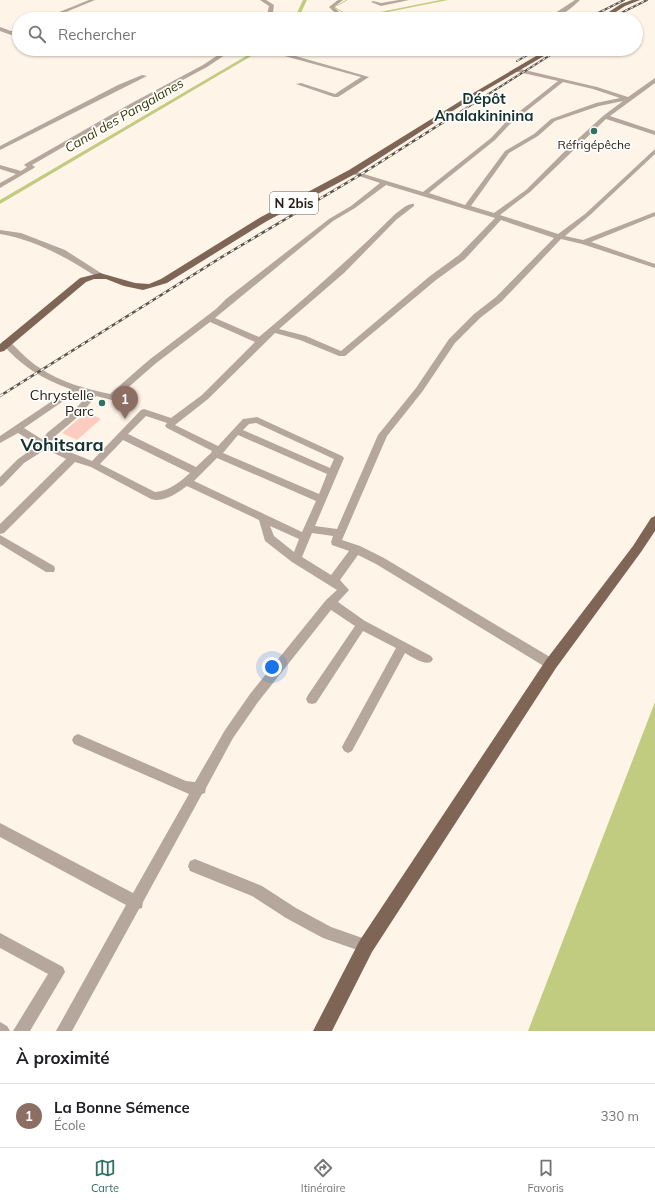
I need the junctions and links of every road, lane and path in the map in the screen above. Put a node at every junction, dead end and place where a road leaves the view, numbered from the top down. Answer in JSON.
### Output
{"nodes":[{"id":1,"x":93,"y":0,"type":"edge"},
{"id":2,"x":262,"y":0,"type":"edge"},
{"id":3,"x":341,"y":0,"type":"edge"},
{"id":4,"x":407,"y":0,"type":"edge"},
{"id":5,"x":578,"y":0,"type":"edge"},
{"id":6,"x":636,"y":0,"type":"edge"},
{"id":7,"x":373,"y":2,"type":"dead end"},
{"id":8,"x":63,"y":12,"type":"edge"},
{"id":9,"x":270,"y":12,"type":"edge"},
{"id":10,"x":336,"y":12,"type":"edge"},
{"id":11,"x":561,"y":12,"type":"edge"},
{"id":12,"x":613,"y":12,"type":"edge"},
{"id":13,"x":0,"y":29,"type":"edge"},
{"id":14,"x":11,"y":33,"type":"edge"},
{"id":15,"x":220,"y":56,"type":"edge"},
{"id":16,"x":290,"y":56,"type":"edge"},
{"id":17,"x":541,"y":56,"type":"edge"},
{"id":18,"x":516,"y":70,"type":"junction"},
{"id":19,"x":144,"y":76,"type":"dead end"},
{"id":20,"x":563,"y":80,"type":"junction"},
{"id":21,"x":655,"y":80,"type":"edge"},
{"id":22,"x":299,"y":84,"type":"dead end"},
{"id":23,"x":628,"y":98,"type":"junction"},
{"id":24,"x":605,"y":117,"type":"junction"},
{"id":25,"x":655,"y":133,"type":"edge"},
{"id":26,"x":0,"y":148,"type":"edge"},
{"id":27,"x":655,"y":151,"type":"edge"},
{"id":28,"x":0,"y":168,"type":"edge"},
{"id":29,"x":352,"y":172,"type":"junction"},
{"id":30,"x":21,"y":173,"type":"junction"},
{"id":31,"x":385,"y":182,"type":"junction"},
{"id":32,"x":0,"y":186,"type":"edge"},
{"id":33,"x":424,"y":194,"type":"junction"},
{"id":34,"x":412,"y":205,"type":"dead end"},
{"id":35,"x":467,"y":207,"type":"junction"},
{"id":36,"x":655,"y":214,"type":"edge"},
{"id":37,"x":497,"y":217,"type":"junction"},
{"id":38,"x":0,"y":232,"type":"edge"},
{"id":39,"x":559,"y":237,"type":"junction"},
{"id":40,"x":584,"y":242,"type":"junction"},
{"id":41,"x":655,"y":266,"type":"edge"},
{"id":42,"x":100,"y":275,"type":"junction"},
{"id":43,"x":210,"y":319,"type":"junction"},
{"id":44,"x":274,"y":330,"type":"junction"},
{"id":45,"x":260,"y":341,"type":"junction"},
{"id":46,"x":3,"y":346,"type":"edge"},
{"id":47,"x":77,"y":388,"type":"junction"},
{"id":48,"x":94,"y":393,"type":"junction"},
{"id":49,"x":172,"y":422,"type":"junction"},
{"id":50,"x":17,"y":428,"type":"junction"},
{"id":51,"x":237,"y":431,"type":"junction"},
{"id":52,"x":122,"y":435,"type":"junction"},
{"id":53,"x":0,"y":440,"type":"edge"},
{"id":54,"x":45,"y":445,"type":"junction"},
{"id":55,"x":217,"y":452,"type":"junction"},
{"id":56,"x":72,"y":458,"type":"junction"},
{"id":57,"x":94,"y":465,"type":"junction"},
{"id":58,"x":197,"y":472,"type":"junction"},
{"id":59,"x":333,"y":473,"type":"junction"},
{"id":60,"x":188,"y":482,"type":"junction"},
{"id":61,"x":0,"y":483,"type":"edge"},
{"id":62,"x":322,"y":500,"type":"junction"},
{"id":63,"x":263,"y":517,"type":"junction"},
{"id":64,"x":655,"y":521,"type":"edge"},
{"id":65,"x":0,"y":530,"type":"edge"},
{"id":66,"x":306,"y":533,"type":"junction"},
{"id":67,"x":340,"y":533,"type":"junction"},
{"id":68,"x":0,"y":538,"type":"edge"},
{"id":69,"x":356,"y":549,"type":"junction"},
{"id":70,"x":296,"y":559,"type":"junction"},
{"id":71,"x":50,"y":569,"type":"dead end"},
{"id":72,"x":333,"y":581,"type":"junction"},
{"id":73,"x":330,"y":603,"type":"junction"},
{"id":74,"x":361,"y":624,"type":"junction"},
{"id":75,"x":402,"y":647,"type":"junction"},
{"id":76,"x":427,"y":659,"type":"dead end"},
{"id":77,"x":551,"y":664,"type":"junction"},
{"id":78,"x":312,"y":699,"type":"dead end"},
{"id":79,"x":78,"y":740,"type":"dead end"},
{"id":80,"x":348,"y":747,"type":"dead end"},
{"id":81,"x":200,"y":789,"type":"junction"},
{"id":82,"x":0,"y":830,"type":"edge"},
{"id":83,"x":195,"y":866,"type":"dead end"},
{"id":84,"x":137,"y":903,"type":"junction"},
{"id":85,"x":0,"y":940,"type":"edge"},
{"id":86,"x":366,"y":946,"type":"junction"},
{"id":87,"x":21,"y":1031,"type":"edge"},
{"id":88,"x":64,"y":1031,"type":"edge"},
{"id":89,"x":322,"y":1031,"type":"edge"}],
"edges":[{"from":1,"to":8,"type":"street"},
{"from":2,"to":9,"type":"street"},
{"from":3,"to":10,"type":"street"},
{"from":4,"to":7,"type":"street"},
{"from":5,"to":11,"type":"street"},
{"from":6,"to":12,"type":"main road"},
{"from":13,"to":14,"type":"street"},
{"from":15,"to":30,"type":"street"},
{"from":16,"to":22,"type":"street"},
{"from":17,"to":18,"type":"main road","number":"N 2bis"},
{"from":18,"to":20,"type":"street"},
{"from":18,"to":29,"type":"main road","number":"N 2bis"},
{"from":19,"to":26,"type":"street"},
{"from":20,"to":23,"type":"street"},
{"from":20,"to":33,"type":"street"},
{"from":21,"to":23,"type":"street"},
{"from":23,"to":24,"type":"street"},
{"from":23,"to":35,"type":"street"},
{"from":24,"to":25,"type":"street"},
{"from":24,"to":37,"type":"street"},
{"from":27,"to":39,"type":"street"},
{"from":28,"to":30,"type":"street"},
{"from":29,"to":31,"type":"street"},
{"from":29,"to":42,"type":"main road","number":"N 2bis"},
{"from":30,"to":32,"type":"street"},
{"from":31,"to":33,"type":"street"},
{"from":31,"to":43,"type":"street"},
{"from":33,"to":35,"type":"street"},
{"from":34,"to":44,"type":"street"},
{"from":35,"to":37,"type":"street"},
{"from":36,"to":40,"type":"street"},
{"from":37,"to":39,"type":"street"},
{"from":37,"to":44,"type":"street"},
{"from":38,"to":42,"type":"street"},
{"from":39,"to":40,"type":"street"},
{"from":39,"to":67,"type":"street"},
{"from":40,"to":41,"type":"street"},
{"from":42,"to":46,"type":"main road"},
{"from":43,"to":45,"type":"street"},
{"from":43,"to":48,"type":"street"},
{"from":44,"to":45,"type":"street"},
{"from":45,"to":49,"type":"street"},
{"from":46,"to":47,"type":"street"},
{"from":47,"to":48,"type":"street"},
{"from":47,"to":50,"type":"street"},
{"from":48,"to":54,"type":"street"},
{"from":49,"to":52,"type":"street"},
{"from":49,"to":55,"type":"street"},
{"from":50,"to":53,"type":"street"},
{"from":50,"to":54,"type":"street"},
{"from":51,"to":55,"type":"street"},
{"from":51,"to":59,"type":"street"},
{"from":51,"to":59,"type":"street"},
{"from":52,"to":57,"type":"street"},
{"from":52,"to":58,"type":"street"},
{"from":54,"to":56,"type":"street"},
{"from":54,"to":61,"type":"street"},
{"from":55,"to":58,"type":"street"},
{"from":55,"to":62,"type":"street"},
{"from":56,"to":57,"type":"street"},
{"from":56,"to":65,"type":"street"},
{"from":57,"to":60,"type":"street"},
{"from":58,"to":60,"type":"street"},
{"from":59,"to":62,"type":"street"},
{"from":60,"to":63,"type":"street"},
{"from":62,"to":66,"type":"street"},
{"from":63,"to":66,"type":"street"},
{"from":63,"to":70,"type":"street"},
{"from":64,"to":77,"type":"main road"},
{"from":66,"to":67,"type":"street"},
{"from":66,"to":70,"type":"street"},
{"from":67,"to":69,"type":"street"},
{"from":68,"to":71,"type":"street"},
{"from":69,"to":72,"type":"street"},
{"from":69,"to":77,"type":"street"},
{"from":70,"to":72,"type":"street"},
{"from":72,"to":73,"type":"street"},
{"from":73,"to":74,"type":"street"},
{"from":73,"to":81,"type":"street"},
{"from":74,"to":75,"type":"street"},
{"from":74,"to":78,"type":"street"},
{"from":75,"to":76,"type":"street"},
{"from":75,"to":80,"type":"street"},
{"from":77,"to":86,"type":"main road"},
{"from":79,"to":81,"type":"street"},
{"from":81,"to":84,"type":"street"},
{"from":82,"to":84,"type":"street"},
{"from":83,"to":86,"type":"street"},
{"from":84,"to":88,"type":"street"},
{"from":85,"to":87,"type":"street"},
{"from":86,"to":89,"type":"main road"}]}
